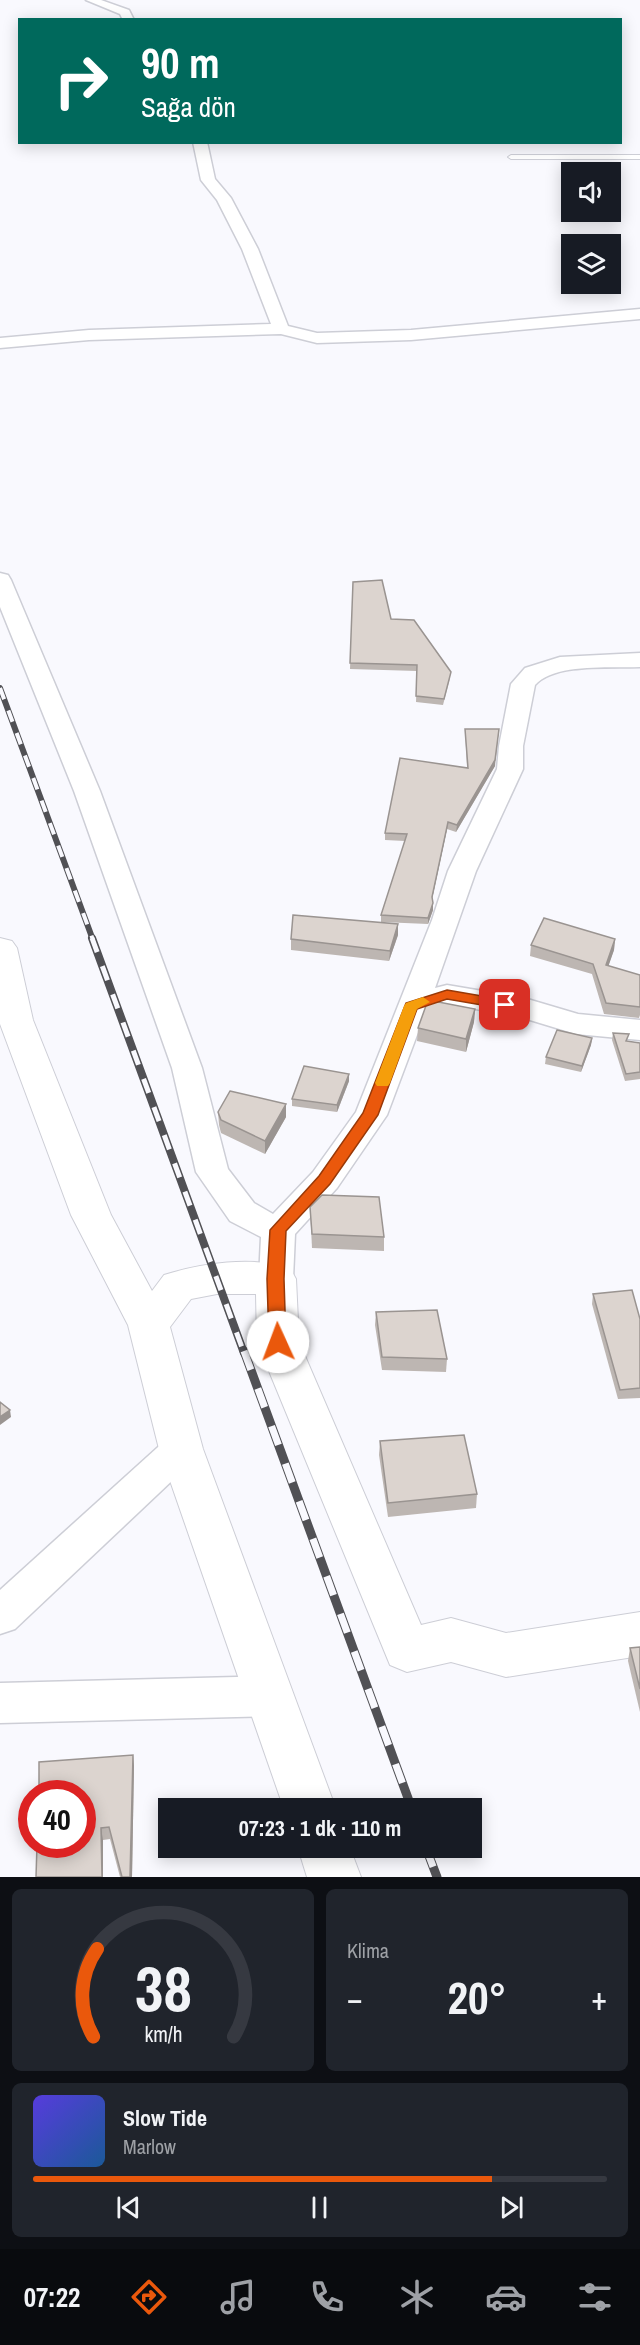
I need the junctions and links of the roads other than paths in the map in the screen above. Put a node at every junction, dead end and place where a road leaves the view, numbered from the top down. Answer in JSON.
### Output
{"nodes":[{"id":1,"x":91,"y":0,"type":"edge"},
{"id":2,"x":128,"y":18,"type":"edge"},
{"id":3,"x":200,"y":144,"type":"edge"},
{"id":4,"x":640,"y":157,"type":"edge"},
{"id":5,"x":511,"y":158,"type":"dead end"},
{"id":6,"x":640,"y":314,"type":"edge"},
{"id":7,"x":281,"y":329,"type":"junction"},
{"id":8,"x":0,"y":343,"type":"edge"},
{"id":9,"x":0,"y":580,"type":"edge"},
{"id":10,"x":640,"y":660,"type":"edge"},
{"id":11,"x":0,"y":948,"type":"edge"},
{"id":12,"x":411,"y":1006,"type":"junction"},
{"id":13,"x":640,"y":1030,"type":"edge"},
{"id":14,"x":278,"y":1230,"type":"junction"},
{"id":15,"x":276,"y":1279,"type":"junction"},
{"id":16,"x":149,"y":1325,"type":"junction"},
{"id":17,"x":181,"y":1449,"type":"junction"},
{"id":18,"x":0,"y":1616,"type":"edge"},
{"id":19,"x":640,"y":1634,"type":"edge"},
{"id":20,"x":271,"y":1696,"type":"junction"},
{"id":21,"x":0,"y":1703,"type":"edge"},
{"id":22,"x":306,"y":1798,"type":"edge"},
{"id":23,"x":327,"y":1858,"type":"edge"},
{"id":24,"x":334,"y":1877,"type":"edge"}],
"edges":[{"from":1,"to":2,"type":"street"},
{"from":3,"to":7,"type":"street"},
{"from":4,"to":5,"type":"lane"},
{"from":6,"to":7,"type":"street"},
{"from":7,"to":8,"type":"street"},
{"from":9,"to":14,"type":"street"},
{"from":10,"to":12,"type":"street"},
{"from":11,"to":16,"type":"street"},
{"from":12,"to":13,"type":"street"},
{"from":12,"to":14,"type":"street"},
{"from":14,"to":15,"type":"street"},
{"from":15,"to":16,"type":"street"},
{"from":15,"to":19,"type":"street"},
{"from":16,"to":17,"type":"street"},
{"from":17,"to":18,"type":"street"},
{"from":17,"to":20,"type":"street"},
{"from":20,"to":21,"type":"street"},
{"from":20,"to":22,"type":"street"},
{"from":23,"to":24,"type":"street"}]}
